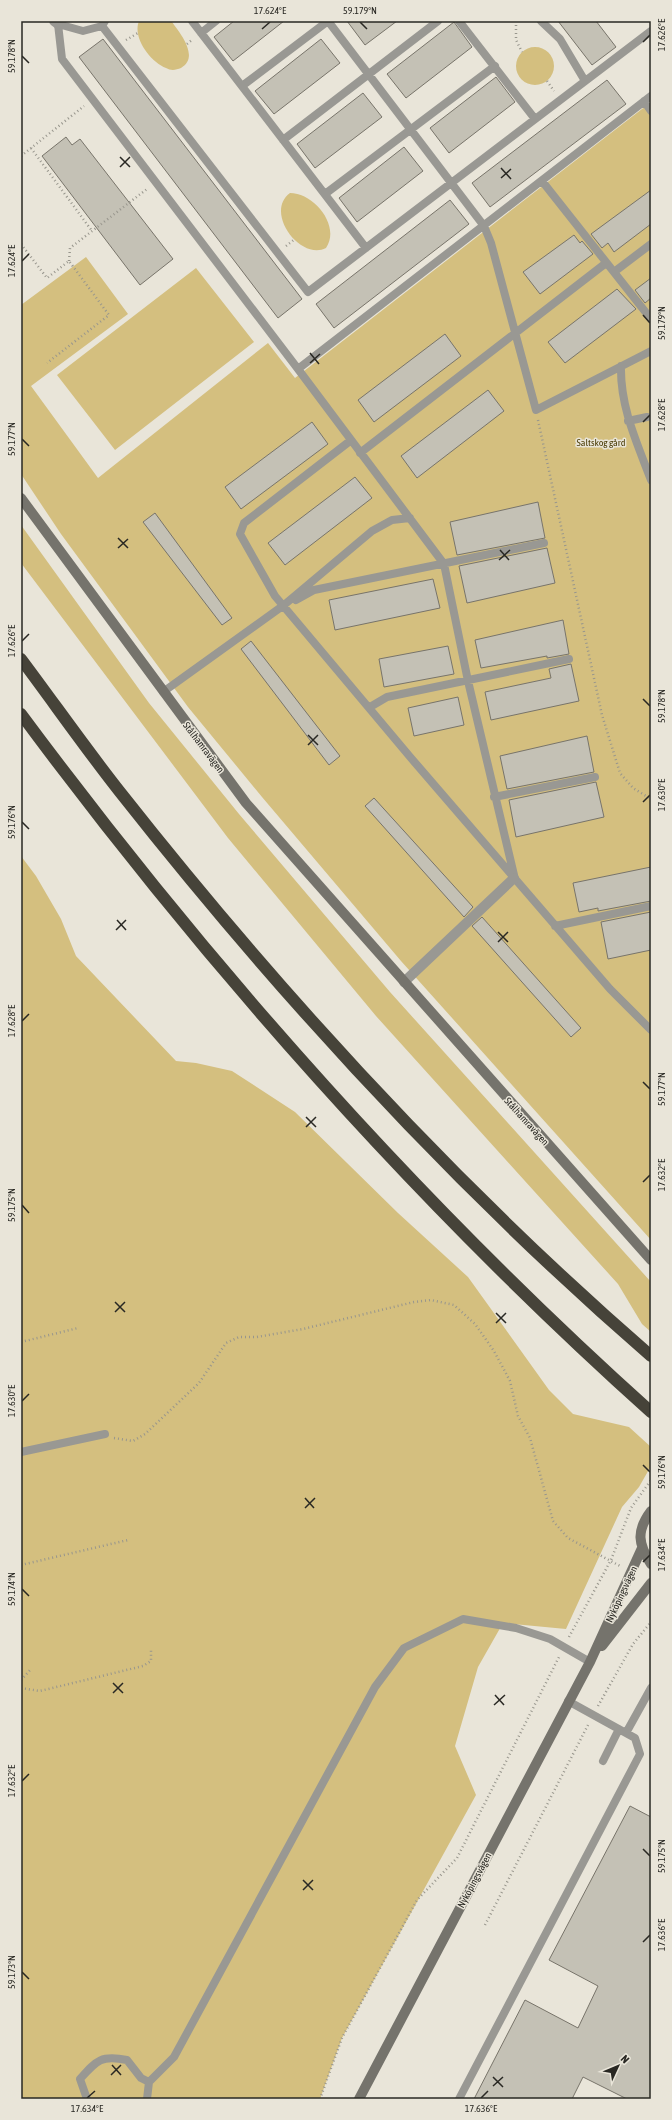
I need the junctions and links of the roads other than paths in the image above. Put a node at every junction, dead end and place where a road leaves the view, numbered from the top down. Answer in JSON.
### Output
{"nodes":[{"id":1,"x":192,"y":21,"type":"edge"},
{"id":2,"x":216,"y":21,"type":"edge"},
{"id":3,"x":328,"y":21,"type":"edge"},
{"id":4,"x":438,"y":21,"type":"edge"},
{"id":5,"x":460,"y":21,"type":"edge"},
{"id":6,"x":541,"y":21,"type":"edge"},
{"id":7,"x":56,"y":22,"type":"edge"},
{"id":8,"x":103,"y":24,"type":"edge"},
{"id":9,"x":651,"y":31,"type":"edge"},
{"id":10,"x":201,"y":32,"type":"junction"},
{"id":11,"x":495,"y":66,"type":"junction"},
{"id":12,"x":369,"y":74,"type":"junction"},
{"id":13,"x":586,"y":80,"type":"junction"},
{"id":14,"x":242,"y":86,"type":"junction"},
{"id":15,"x":651,"y":96,"type":"edge"},
{"id":16,"x":644,"y":102,"type":"junction"},
{"id":17,"x":651,"y":111,"type":"edge"},
{"id":18,"x":535,"y":119,"type":"junction"},
{"id":19,"x":411,"y":129,"type":"junction"},
{"id":20,"x":283,"y":140,"type":"junction"},
{"id":21,"x":542,"y":181,"type":"junction"},
{"id":22,"x":451,"y":183,"type":"junction"},
{"id":23,"x":325,"y":194,"type":"junction"},
{"id":24,"x":484,"y":226,"type":"junction"},
{"id":25,"x":651,"y":244,"type":"edge"},
{"id":26,"x":366,"y":248,"type":"junction"},
{"id":27,"x":606,"y":263,"type":"junction"},
{"id":28,"x":614,"y":272,"type":"junction"},
{"id":29,"x":651,"y":319,"type":"edge"},
{"id":30,"x":514,"y":336,"type":"junction"},
{"id":31,"x":651,"y":351,"type":"edge"},
{"id":32,"x":621,"y":366,"type":"junction"},
{"id":33,"x":298,"y":369,"type":"junction"},
{"id":34,"x":647,"y":417,"type":"dead end"},
{"id":35,"x":628,"y":421,"type":"junction"},
{"id":36,"x":350,"y":441,"type":"junction"},
{"id":37,"x":360,"y":453,"type":"junction"},
{"id":38,"x":651,"y":480,"type":"edge"},
{"id":39,"x":21,"y":498,"type":"edge"},
{"id":40,"x":410,"y":518,"type":"junction"},
{"id":41,"x":544,"y":543,"type":"dead end"},
{"id":42,"x":444,"y":564,"type":"junction"},
{"id":43,"x":284,"y":605,"type":"junction"},
{"id":44,"x":21,"y":659,"type":"edge"},
{"id":45,"x":569,"y":659,"type":"dead end"},
{"id":46,"x":468,"y":681,"type":"junction"},
{"id":47,"x":163,"y":692,"type":"junction"},
{"id":48,"x":370,"y":707,"type":"junction"},
{"id":49,"x":21,"y":714,"type":"edge"},
{"id":50,"x":595,"y":777,"type":"dead end"},
{"id":51,"x":494,"y":797,"type":"junction"},
{"id":52,"x":514,"y":878,"type":"junction"},
{"id":53,"x":651,"y":906,"type":"edge"},
{"id":54,"x":555,"y":926,"type":"junction"},
{"id":55,"x":404,"y":982,"type":"junction"},
{"id":56,"x":651,"y":1030,"type":"edge"},
{"id":57,"x":651,"y":1260,"type":"edge"},
{"id":58,"x":650,"y":1355,"type":"edge"},
{"id":59,"x":651,"y":1412,"type":"edge"},
{"id":60,"x":105,"y":1434,"type":"road end"},
{"id":61,"x":21,"y":1452,"type":"edge"},
{"id":62,"x":651,"y":1511,"type":"edge"},
{"id":63,"x":642,"y":1548,"type":"junction"},
{"id":64,"x":651,"y":1564,"type":"edge"},
{"id":65,"x":651,"y":1582,"type":"edge"},
{"id":66,"x":590,"y":1662,"type":"junction"},
{"id":67,"x":651,"y":1688,"type":"edge"},
{"id":68,"x":568,"y":1702,"type":"junction"},
{"id":69,"x":623,"y":1731,"type":"junction"},
{"id":70,"x":603,"y":1761,"type":"dead end"},
{"id":71,"x":149,"y":2082,"type":"junction"},
{"id":72,"x":87,"y":2099,"type":"edge"},
{"id":73,"x":148,"y":2099,"type":"edge"},
{"id":74,"x":359,"y":2099,"type":"edge"},
{"id":75,"x":459,"y":2099,"type":"edge"}],
"edges":[{"from":1,"to":10,"type":"lane"},
{"from":2,"to":10,"type":"lane"},
{"from":3,"to":12,"type":"lane"},
{"from":3,"to":14,"type":"lane"},
{"from":4,"to":12,"type":"lane"},
{"from":5,"to":11,"type":"lane"},
{"from":6,"to":13,"type":"lane"},
{"from":7,"to":8,"type":"lane"},
{"from":7,"to":33,"type":"lane"},
{"from":8,"to":26,"type":"lane"},
{"from":9,"to":13,"type":"lane"},
{"from":10,"to":14,"type":"lane"},
{"from":11,"to":18,"type":"lane"},
{"from":11,"to":19,"type":"lane"},
{"from":12,"to":19,"type":"lane"},
{"from":12,"to":20,"type":"lane"},
{"from":13,"to":18,"type":"lane"},
{"from":14,"to":20,"type":"lane"},
{"from":15,"to":16,"type":"lane"},
{"from":16,"to":17,"type":"lane"},
{"from":16,"to":21,"type":"lane"},
{"from":18,"to":22,"type":"lane"},
{"from":19,"to":22,"type":"lane"},
{"from":19,"to":23,"type":"lane"},
{"from":20,"to":23,"type":"lane"},
{"from":21,"to":24,"type":"lane"},
{"from":21,"to":27,"type":"lane"},
{"from":22,"to":24,"type":"lane"},
{"from":22,"to":26,"type":"lane"},
{"from":23,"to":26,"type":"lane"},
{"from":24,"to":30,"type":"lane"},
{"from":24,"to":33,"type":"lane"},
{"from":25,"to":28,"type":"lane"},
{"from":27,"to":28,"type":"lane"},
{"from":27,"to":30,"type":"lane"},
{"from":28,"to":29,"type":"lane"},
{"from":30,"to":32,"type":"lane"},
{"from":30,"to":37,"type":"lane"},
{"from":31,"to":32,"type":"lane"},
{"from":32,"to":35,"type":"lane"},
{"from":33,"to":36,"type":"lane"},
{"from":34,"to":35,"type":"lane"},
{"from":35,"to":38,"type":"lane"},
{"from":36,"to":37,"type":"lane"},
{"from":36,"to":43,"type":"lane"},
{"from":37,"to":40,"type":"lane"},
{"from":39,"to":47,"type":"main road","name":"Stålhamravägen"},
{"from":40,"to":42,"type":"lane"},
{"from":40,"to":43,"type":"lane"},
{"from":41,"to":42,"type":"lane"},
{"from":42,"to":43,"type":"lane"},
{"from":42,"to":46,"type":"lane"},
{"from":43,"to":47,"type":"lane"},
{"from":43,"to":48,"type":"lane"},
{"from":44,"to":58,"type":"highway"},
{"from":45,"to":46,"type":"lane"},
{"from":46,"to":48,"type":"lane"},
{"from":46,"to":51,"type":"lane"},
{"from":47,"to":55,"type":"main road","name":"Stålhamravägen"},
{"from":48,"to":52,"type":"lane"},
{"from":49,"to":59,"type":"highway"},
{"from":50,"to":51,"type":"lane"},
{"from":51,"to":52,"type":"lane"},
{"from":52,"to":54,"type":"lane"},
{"from":52,"to":55,"type":"street"},
{"from":53,"to":54,"type":"lane"},
{"from":54,"to":56,"type":"lane"},
{"from":55,"to":57,"type":"main road","name":"Stålhamravägen"},
{"from":60,"to":61,"type":"lane"},
{"from":62,"to":63,"type":"main road","name":"Nyköpingsvägen"},
{"from":63,"to":64,"type":"main road","name":"Nyköpingsvägen"},
{"from":63,"to":66,"type":"main road","name":"Nyköpingsvägen"},
{"from":65,"to":66,"type":"main road","name":"Nyköpingsvägen"},
{"from":66,"to":68,"type":"main road","name":"Nyköpingsvägen"},
{"from":66,"to":71,"type":"lane"},
{"from":67,"to":69,"type":"lane"},
{"from":68,"to":69,"type":"lane"},
{"from":68,"to":74,"type":"main road","name":"Nyköpingsvägen"},
{"from":69,"to":70,"type":"lane"},
{"from":69,"to":75,"type":"lane"},
{"from":71,"to":72,"type":"lane"},
{"from":71,"to":73,"type":"lane"}]}
